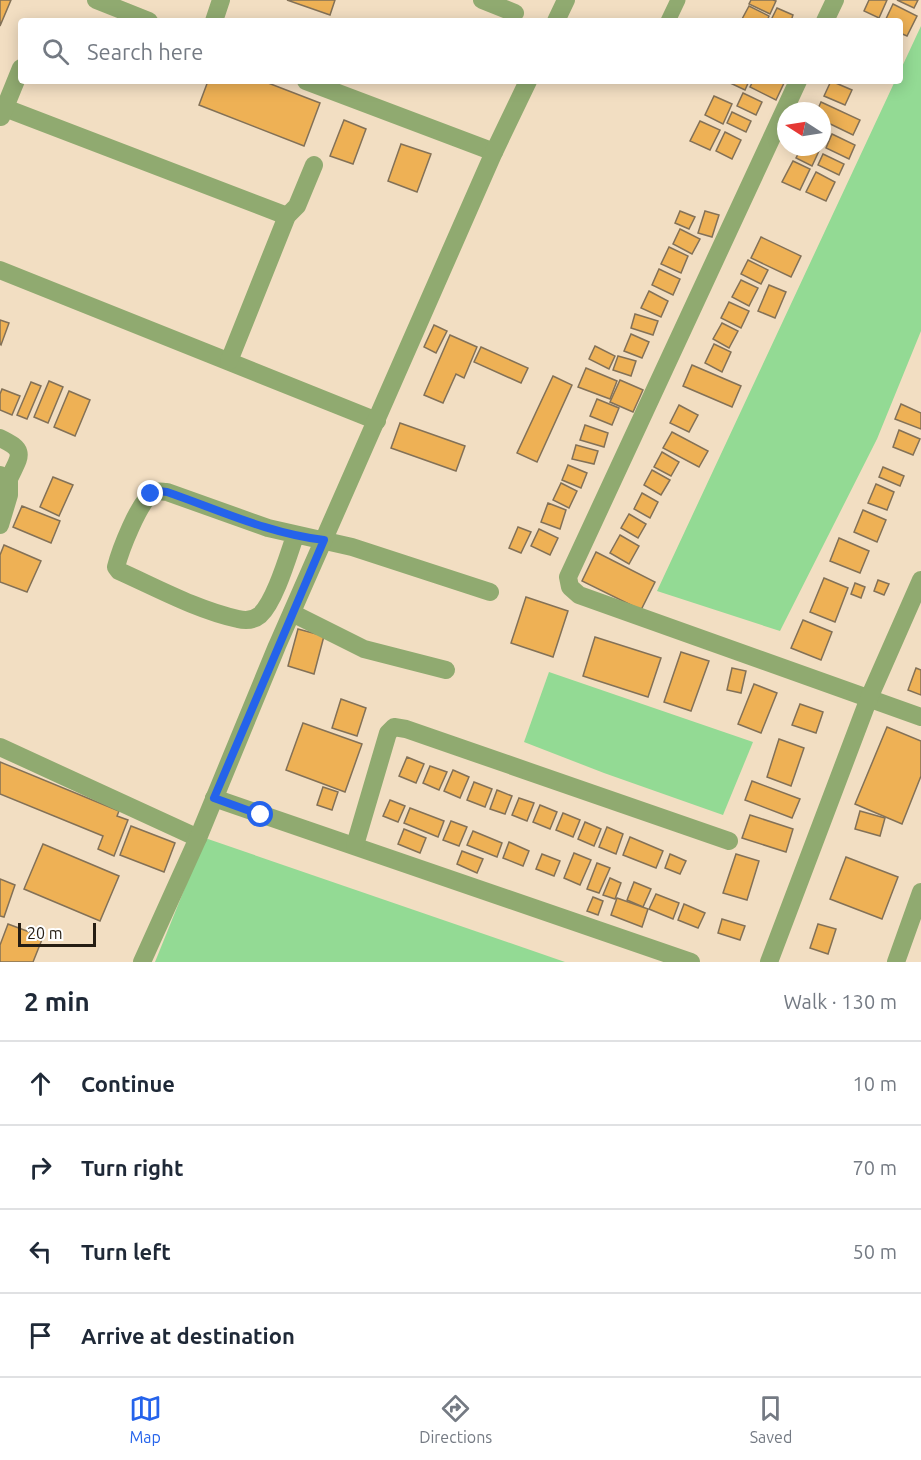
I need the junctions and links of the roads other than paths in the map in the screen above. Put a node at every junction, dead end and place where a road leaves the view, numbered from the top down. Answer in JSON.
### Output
{"nodes":[{"id":1,"x":96,"y":0,"type":"edge"},
{"id":2,"x":221,"y":0,"type":"edge"},
{"id":3,"x":482,"y":0,"type":"edge"},
{"id":4,"x":567,"y":0,"type":"edge"},
{"id":5,"x":678,"y":0,"type":"edge"},
{"id":6,"x":835,"y":0,"type":"edge"},
{"id":7,"x":515,"y":13,"type":"dead end"},
{"id":8,"x":141,"y":18,"type":"edge"},
{"id":9,"x":214,"y":18,"type":"edge"},
{"id":10,"x":558,"y":18,"type":"edge"},
{"id":11,"x":669,"y":18,"type":"edge"},
{"id":12,"x":826,"y":18,"type":"edge"},
{"id":13,"x":18,"y":75,"type":"edge"},
{"id":14,"x":314,"y":84,"type":"edge"},
{"id":15,"x":527,"y":84,"type":"edge"},
{"id":16,"x":797,"y":84,"type":"edge"},
{"id":17,"x":2,"y":114,"type":"edge"},
{"id":18,"x":494,"y":152,"type":"junction"},
{"id":19,"x":314,"y":165,"type":"dead end"},
{"id":20,"x":286,"y":216,"type":"junction"},
{"id":21,"x":0,"y":270,"type":"edge"},
{"id":22,"x":229,"y":361,"type":"junction"},
{"id":23,"x":377,"y":421,"type":"junction"},
{"id":24,"x":0,"y":438,"type":"edge"},
{"id":25,"x":5,"y":477,"type":"edge"},
{"id":26,"x":0,"y":525,"type":"edge"},
{"id":27,"x":295,"y":536,"type":"junction"},
{"id":28,"x":324,"y":540,"type":"junction"},
{"id":29,"x":921,"y":580,"type":"edge"},
{"id":30,"x":490,"y":592,"type":"dead end"},
{"id":31,"x":292,"y":613,"type":"junction"},
{"id":32,"x":446,"y":670,"type":"dead end"},
{"id":33,"x":869,"y":698,"type":"junction"},
{"id":34,"x":921,"y":717,"type":"edge"},
{"id":35,"x":0,"y":747,"type":"edge"},
{"id":36,"x":214,"y":798,"type":"junction"},
{"id":37,"x":198,"y":838,"type":"junction"},
{"id":38,"x":729,"y":842,"type":"dead end"},
{"id":39,"x":355,"y":845,"type":"junction"},
{"id":40,"x":921,"y":892,"type":"edge"},
{"id":41,"x":917,"y":914,"type":"edge"},
{"id":42,"x":142,"y":962,"type":"edge"},
{"id":43,"x":691,"y":962,"type":"edge"},
{"id":44,"x":769,"y":962,"type":"edge"},
{"id":45,"x":896,"y":962,"type":"edge"}],
"edges":[{"from":1,"to":8,"type":"street"},
{"from":2,"to":9,"type":"street"},
{"from":3,"to":7,"type":"street"},
{"from":4,"to":10,"type":"street"},
{"from":5,"to":11,"type":"lane"},
{"from":6,"to":12,"type":"street"},
{"from":13,"to":17,"type":"street"},
{"from":14,"to":18,"type":"street"},
{"from":15,"to":18,"type":"street"},
{"from":16,"to":33,"type":"street"},
{"from":17,"to":20,"type":"street"},
{"from":18,"to":23,"type":"street"},
{"from":19,"to":20,"type":"street"},
{"from":20,"to":22,"type":"street"},
{"from":21,"to":22,"type":"street"},
{"from":22,"to":23,"type":"street"},
{"from":23,"to":28,"type":"street"},
{"from":24,"to":25,"type":"street"},
{"from":25,"to":26,"type":"street"},
{"from":27,"to":27,"type":"street"},
{"from":27,"to":28,"type":"street"},
{"from":28,"to":30,"type":"street"},
{"from":28,"to":31,"type":"street"},
{"from":29,"to":33,"type":"street"},
{"from":31,"to":32,"type":"street"},
{"from":31,"to":36,"type":"street"},
{"from":33,"to":34,"type":"street"},
{"from":33,"to":44,"type":"street"},
{"from":35,"to":37,"type":"street"},
{"from":36,"to":37,"type":"street"},
{"from":36,"to":39,"type":"street"},
{"from":37,"to":42,"type":"street"},
{"from":38,"to":39,"type":"street"},
{"from":39,"to":43,"type":"street"},
{"from":40,"to":41,"type":"street"},
{"from":41,"to":45,"type":"street"}]}
